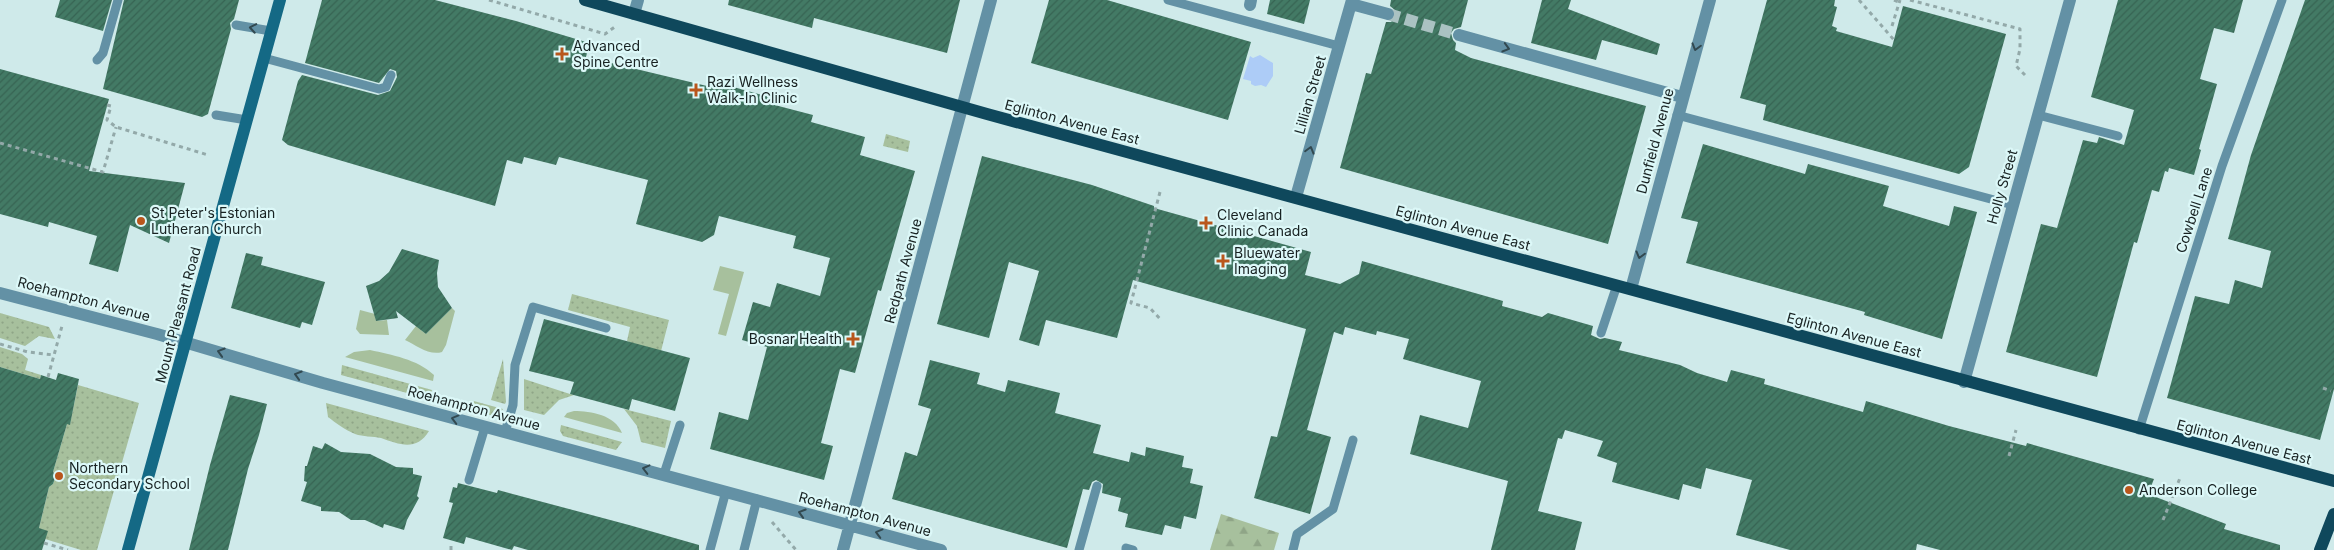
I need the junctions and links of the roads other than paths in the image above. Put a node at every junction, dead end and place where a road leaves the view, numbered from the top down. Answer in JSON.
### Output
{"nodes":[{"id":1,"x":118,"y":0,"type":"edge"},
{"id":2,"x":280,"y":0,"type":"edge"},
{"id":3,"x":585,"y":0,"type":"edge"},
{"id":4,"x":638,"y":0,"type":"edge"},
{"id":5,"x":991,"y":0,"type":"edge"},
{"id":6,"x":1168,"y":0,"type":"edge"},
{"id":7,"x":1710,"y":0,"type":"edge"},
{"id":8,"x":2070,"y":0,"type":"edge"},
{"id":9,"x":2282,"y":0,"type":"edge"},
{"id":10,"x":1351,"y":2,"type":"edge"},
{"id":11,"x":634,"y":14,"type":"junction"},
{"id":12,"x":1388,"y":14,"type":"tunnel mouth"},
{"id":13,"x":236,"y":25,"type":"dead end"},
{"id":14,"x":271,"y":31,"type":"junction"},
{"id":15,"x":1459,"y":35,"type":"tunnel mouth"},
{"id":16,"x":1339,"y":46,"type":"junction"},
{"id":17,"x":264,"y":58,"type":"junction"},
{"id":18,"x":97,"y":60,"type":"dead end"},
{"id":19,"x":391,"y":74,"type":"dead end"},
{"id":20,"x":1682,"y":97,"type":"junction"},
{"id":21,"x":963,"y":107,"type":"junction"},
{"id":22,"x":216,"y":115,"type":"dead end"},
{"id":23,"x":1677,"y":115,"type":"junction"},
{"id":24,"x":2038,"y":115,"type":"junction"},
{"id":25,"x":248,"y":120,"type":"junction"},
{"id":26,"x":2118,"y":136,"type":"dead end"},
{"id":27,"x":1296,"y":197,"type":"junction"},
{"id":28,"x":2012,"y":205,"type":"junction"},
{"id":29,"x":1617,"y":286,"type":"junction"},
{"id":30,"x":1631,"y":289,"type":"junction"},
{"id":31,"x":0,"y":293,"type":"edge"},
{"id":32,"x":606,"y":328,"type":"dead end"},
{"id":33,"x":1601,"y":333,"type":"dead end"},
{"id":34,"x":186,"y":342,"type":"junction"},
{"id":35,"x":1964,"y":382,"type":"junction"},
{"id":36,"x":680,"y":425,"type":"dead end"},
{"id":37,"x":485,"y":427,"type":"junction"},
{"id":38,"x":2139,"y":430,"type":"junction"},
{"id":39,"x":505,"y":432,"type":"junction"},
{"id":40,"x":1353,"y":440,"type":"dead end"},
{"id":41,"x":664,"y":474,"type":"junction"},
{"id":42,"x":469,"y":480,"type":"dead end"},
{"id":43,"x":2334,"y":481,"type":"edge"},
{"id":44,"x":1097,"y":486,"type":"dead end"},
{"id":45,"x":726,"y":491,"type":"junction"},
{"id":46,"x":758,"y":499,"type":"junction"},
{"id":47,"x":2334,"y":514,"type":"edge"},
{"id":48,"x":849,"y":526,"type":"junction"},
{"id":49,"x":128,"y":550,"type":"edge"},
{"id":50,"x":710,"y":550,"type":"edge"},
{"id":51,"x":744,"y":550,"type":"edge"},
{"id":52,"x":843,"y":550,"type":"edge"},
{"id":53,"x":941,"y":550,"type":"edge"},
{"id":54,"x":1079,"y":550,"type":"edge"},
{"id":55,"x":1126,"y":550,"type":"edge"},
{"id":56,"x":1133,"y":550,"type":"edge"},
{"id":57,"x":1293,"y":550,"type":"edge"},
{"id":58,"x":2320,"y":550,"type":"edge"}],
"edges":[{"from":1,"to":18,"type":"lane"},
{"from":2,"to":14,"type":"main road","name":"Mount Pleasant Road"},
{"from":3,"to":11,"type":"main road","name":"Eglinton Avenue East"},
{"from":4,"to":11,"type":"street"},
{"from":5,"to":21,"type":"street","name":"Redpath Avenue"},
{"from":6,"to":16,"type":"lane"},
{"from":7,"to":20,"type":"street","name":"Dunfield Avenue","one_way":true},
{"from":8,"to":24,"type":"street","name":"Holly Street"},
{"from":9,"to":38,"type":"lane","name":"Cowbell Lane"},
{"from":10,"to":12,"type":"street"},
{"from":10,"to":16,"type":"street","name":"Lillian Street"},
{"from":11,"to":21,"type":"main road","name":"Eglinton Avenue East"},
{"from":14,"to":13,"type":"lane","one_way":true},
{"from":14,"to":17,"type":"main road","name":"Mount Pleasant Road"},
{"from":15,"to":20,"type":"street","one_way":true},
{"from":27,"to":16,"type":"street","name":"Lillian Street","one_way":true},
{"from":17,"to":19,"type":"lane"},
{"from":17,"to":25,"type":"main road","name":"Mount Pleasant Road"},
{"from":20,"to":23,"type":"street","name":"Dunfield Avenue"},
{"from":21,"to":27,"type":"main road","name":"Eglinton Avenue East"},
{"from":21,"to":48,"type":"street","name":"Redpath Avenue"},
{"from":22,"to":25,"type":"lane"},
{"from":23,"to":28,"type":"lane"},
{"from":23,"to":30,"type":"street","name":"Dunfield Avenue","one_way":true},
{"from":24,"to":26,"type":"lane"},
{"from":24,"to":28,"type":"street","name":"Holly Street"},
{"from":25,"to":34,"type":"main road","name":"Mount Pleasant Road"},
{"from":27,"to":29,"type":"main road","name":"Eglinton Avenue East"},
{"from":28,"to":35,"type":"street","name":"Holly Street"},
{"from":29,"to":30,"type":"main road","name":"Eglinton Avenue East"},
{"from":29,"to":33,"type":"lane"},
{"from":30,"to":35,"type":"main road","name":"Eglinton Avenue East"},
{"from":31,"to":34,"type":"street","name":"Roehampton Avenue"},
{"from":32,"to":39,"type":"lane"},
{"from":37,"to":34,"type":"street","name":"Roehampton Avenue","one_way":true},
{"from":34,"to":49,"type":"main road","name":"Mount Pleasant Road"},
{"from":35,"to":38,"type":"main road","name":"Eglinton Avenue East"},
{"from":36,"to":41,"type":"lane"},
{"from":37,"to":39,"type":"street","name":"Roehampton Avenue"},
{"from":37,"to":42,"type":"lane"},
{"from":38,"to":43,"type":"main road","name":"Eglinton Avenue East"},
{"from":41,"to":39,"type":"street","name":"Roehampton Avenue","one_way":true},
{"from":40,"to":57,"type":"lane"},
{"from":41,"to":45,"type":"street","name":"Roehampton Avenue"},
{"from":44,"to":54,"type":"lane"},
{"from":45,"to":46,"type":"street","name":"Roehampton Avenue"},
{"from":45,"to":50,"type":"lane"},
{"from":48,"to":46,"type":"street","name":"Roehampton Avenue","one_way":true},
{"from":46,"to":51,"type":"lane"},
{"from":47,"to":58,"type":"main road"},
{"from":48,"to":52,"type":"street","name":"Redpath Avenue"},
{"from":53,"to":48,"type":"street","name":"Roehampton Avenue","one_way":true},
{"from":55,"to":56,"type":"lane"}]}
